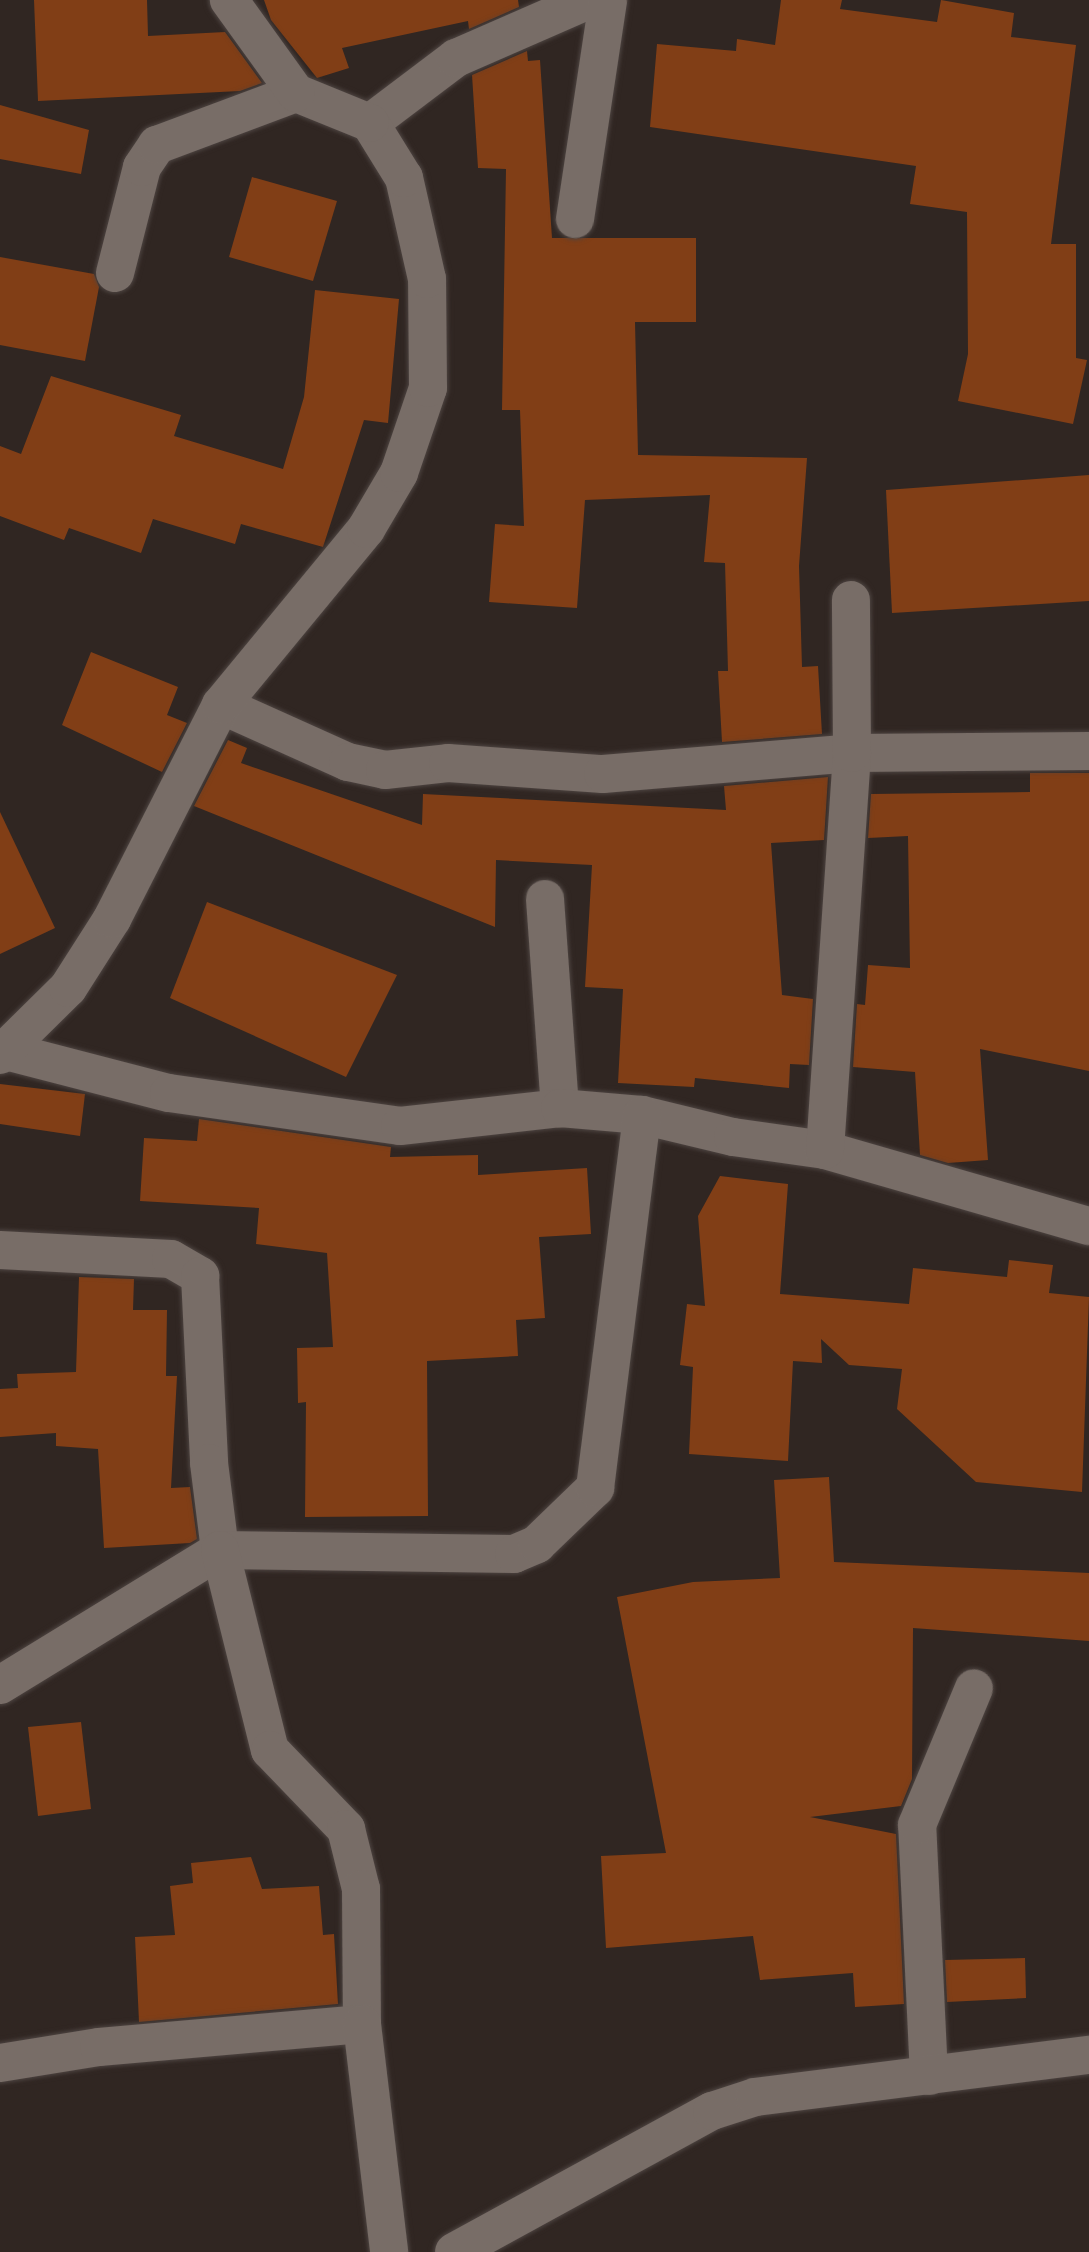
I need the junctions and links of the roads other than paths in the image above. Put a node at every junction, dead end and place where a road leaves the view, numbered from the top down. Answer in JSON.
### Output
{"nodes":[{"id":1,"x":229,"y":0,"type":"edge"},
{"id":2,"x":589,"y":0,"type":"edge"},
{"id":3,"x":608,"y":0,"type":"edge"},
{"id":4,"x":296,"y":93,"type":"junction"},
{"id":5,"x":370,"y":123,"type":"junction"},
{"id":6,"x":575,"y":219,"type":"dead end"},
{"id":7,"x":115,"y":273,"type":"dead end"},
{"id":8,"x":851,"y":600,"type":"dead end"},
{"id":9,"x":221,"y":705,"type":"junction"},
{"id":10,"x":1089,"y":751,"type":"edge"},
{"id":11,"x":852,"y":753,"type":"junction"},
{"id":12,"x":545,"y":898,"type":"dead end"},
{"id":13,"x":5,"y":1053,"type":"edge"},
{"id":14,"x":560,"y":1108,"type":"junction"},
{"id":15,"x":642,"y":1115,"type":"junction"},
{"id":16,"x":825,"y":1150,"type":"junction"},
{"id":17,"x":1089,"y":1226,"type":"edge"},
{"id":18,"x":0,"y":1250,"type":"edge"},
{"id":19,"x":220,"y":1550,"type":"junction"},
{"id":20,"x":0,"y":1685,"type":"edge"},
{"id":21,"x":974,"y":1688,"type":"dead end"},
{"id":22,"x":362,"y":2024,"type":"junction"},
{"id":23,"x":1089,"y":2055,"type":"edge"},
{"id":24,"x":0,"y":2063,"type":"edge"},
{"id":25,"x":929,"y":2076,"type":"junction"},
{"id":26,"x":388,"y":2252,"type":"edge"},
{"id":27,"x":454,"y":2252,"type":"edge"}],
"edges":[{"from":1,"to":4,"type":"street"},
{"from":2,"to":5,"type":"street"},
{"from":3,"to":6,"type":"street"},
{"from":4,"to":5,"type":"street"},
{"from":4,"to":7,"type":"street"},
{"from":5,"to":9,"type":"street"},
{"from":8,"to":11,"type":"street"},
{"from":9,"to":11,"type":"street"},
{"from":9,"to":13,"type":"street"},
{"from":10,"to":11,"type":"street"},
{"from":11,"to":16,"type":"street"},
{"from":12,"to":14,"type":"street"},
{"from":13,"to":14,"type":"street"},
{"from":14,"to":15,"type":"street"},
{"from":15,"to":16,"type":"street"},
{"from":15,"to":19,"type":"street"},
{"from":16,"to":17,"type":"street"},
{"from":18,"to":19,"type":"street"},
{"from":19,"to":20,"type":"street"},
{"from":19,"to":22,"type":"street"},
{"from":21,"to":25,"type":"street"},
{"from":22,"to":24,"type":"street"},
{"from":22,"to":26,"type":"street"},
{"from":23,"to":25,"type":"street"},
{"from":25,"to":27,"type":"street"}]}
